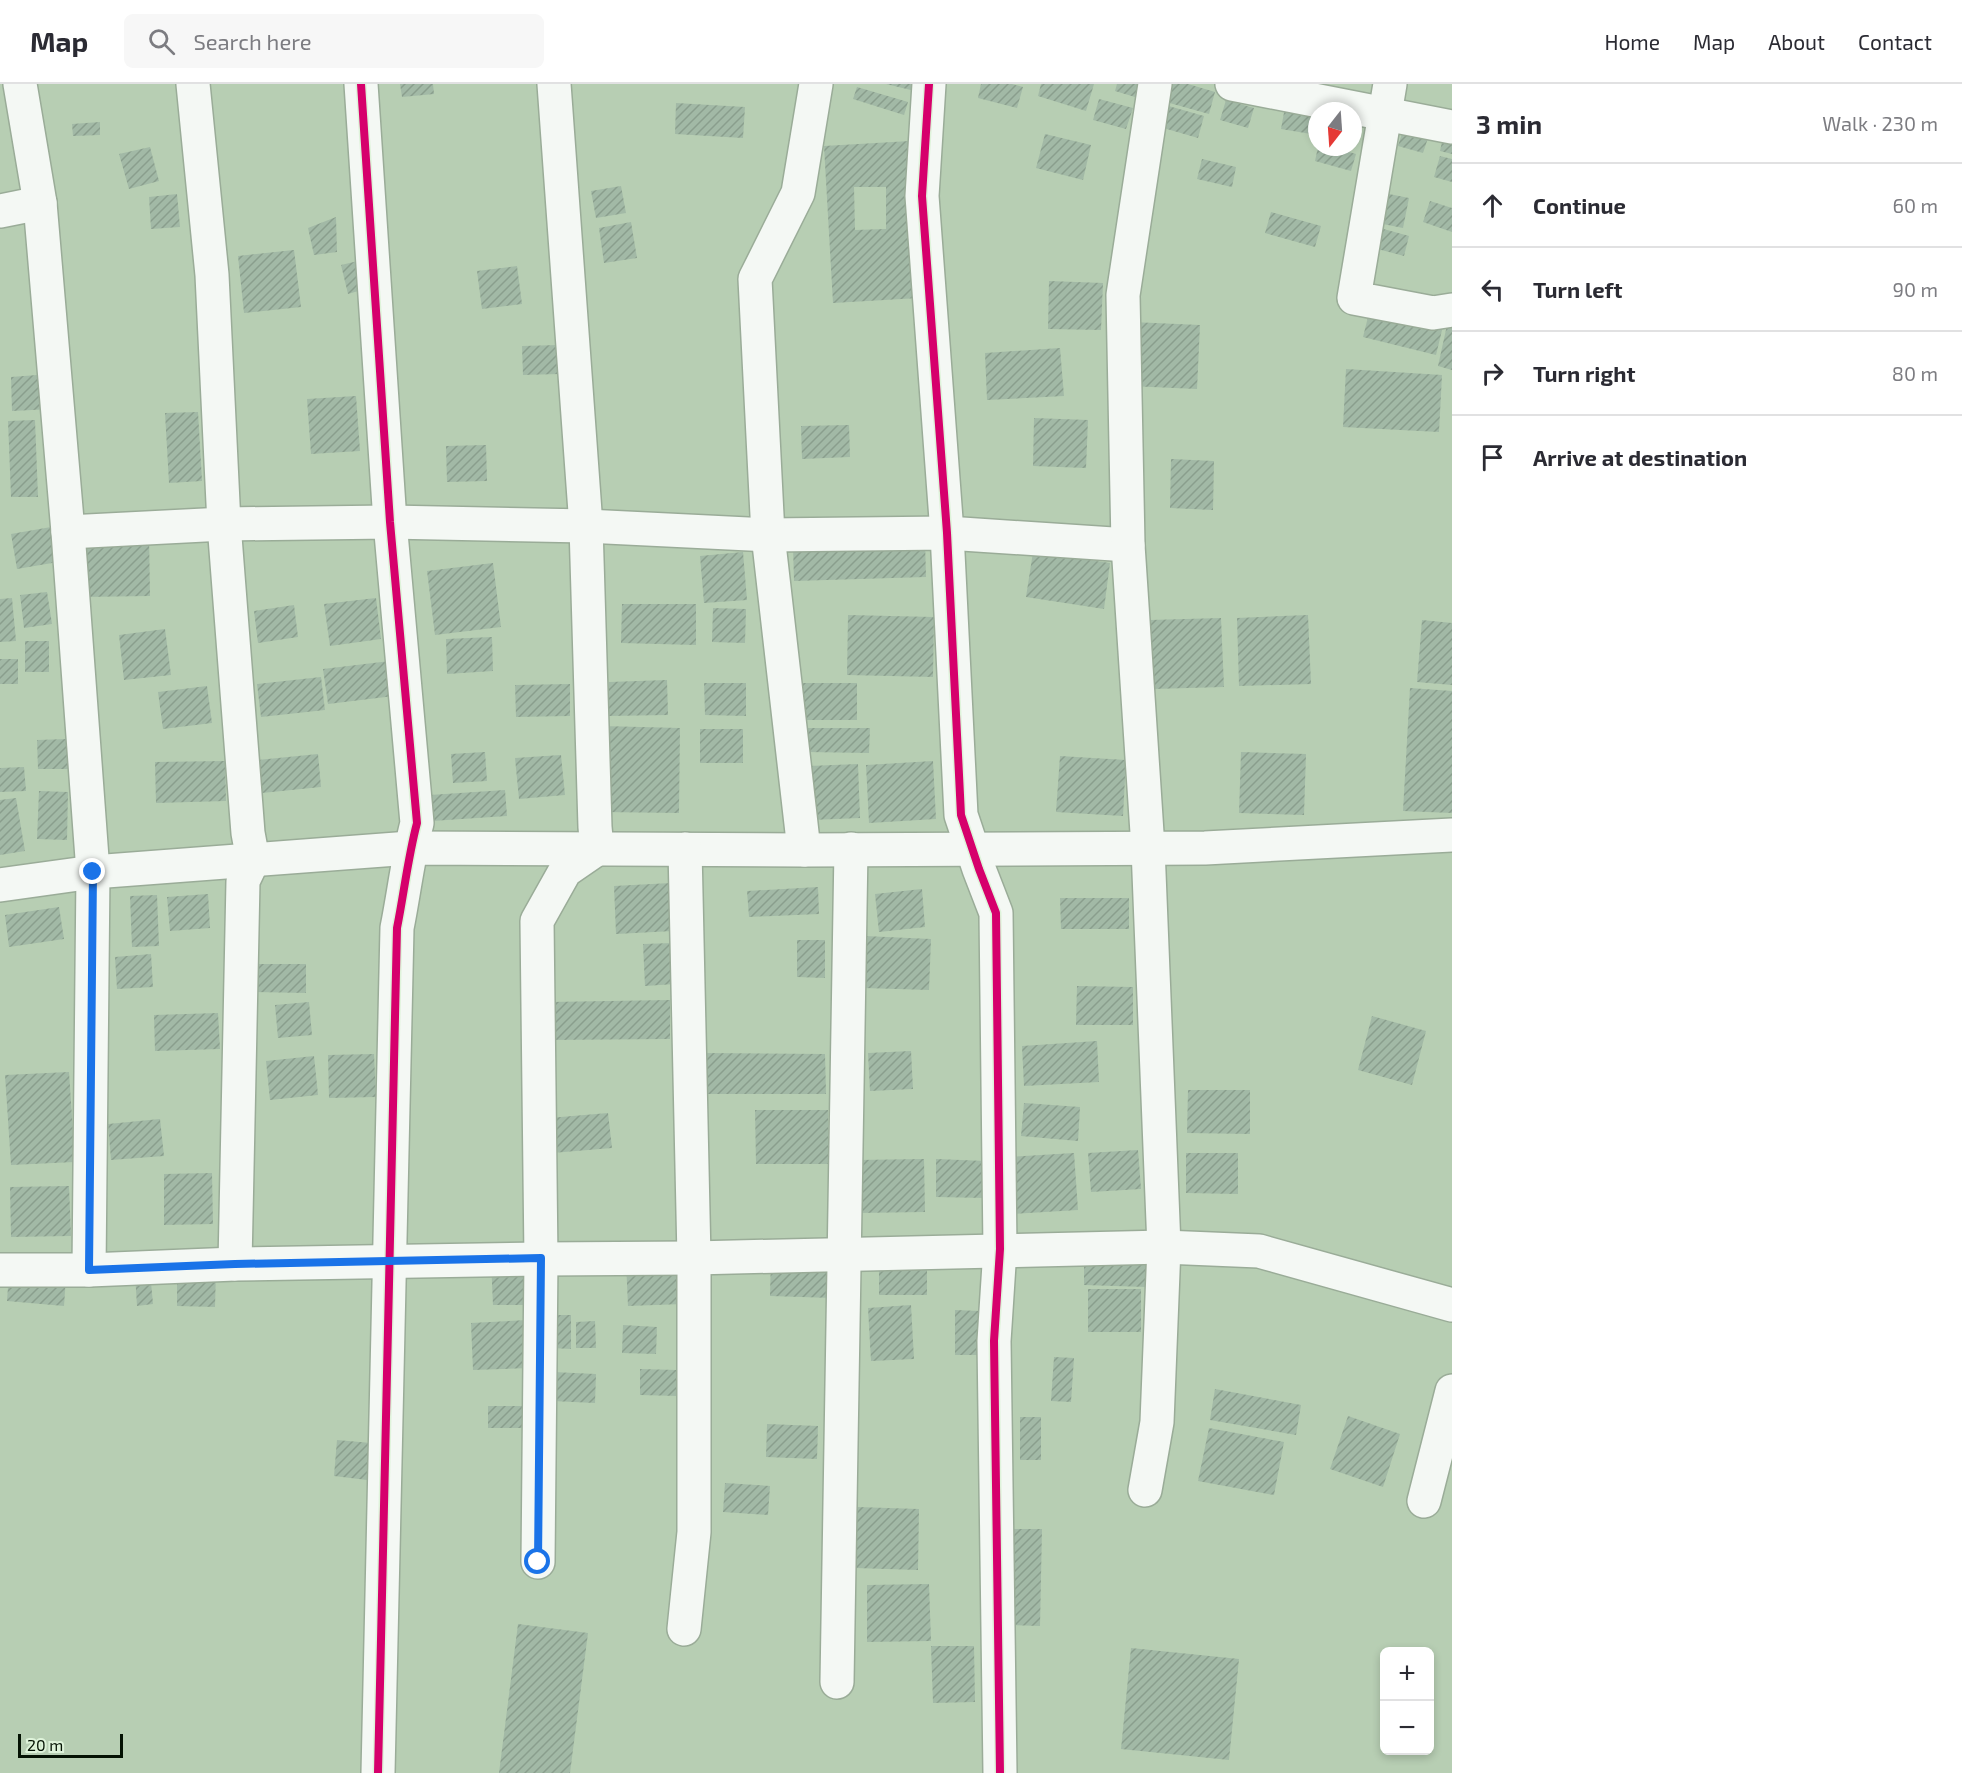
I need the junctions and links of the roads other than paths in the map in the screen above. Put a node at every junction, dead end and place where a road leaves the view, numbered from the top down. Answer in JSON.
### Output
{"nodes":[{"id":1,"x":20,"y":84,"type":"edge"},
{"id":2,"x":193,"y":84,"type":"edge"},
{"id":3,"x":362,"y":84,"type":"edge"},
{"id":4,"x":554,"y":84,"type":"edge"},
{"id":5,"x":816,"y":84,"type":"edge"},
{"id":6,"x":929,"y":84,"type":"edge"},
{"id":7,"x":1155,"y":84,"type":"edge"},
{"id":8,"x":1232,"y":84,"type":"edge"},
{"id":9,"x":1387,"y":99,"type":"edge"},
{"id":10,"x":1452,"y":127,"type":"edge"},
{"id":11,"x":40,"y":203,"type":"junction"},
{"id":12,"x":0,"y":211,"type":"edge"},
{"id":13,"x":1452,"y":310,"type":"edge"},
{"id":14,"x":390,"y":522,"type":"junction"},
{"id":15,"x":224,"y":524,"type":"junction"},
{"id":16,"x":586,"y":526,"type":"junction"},
{"id":17,"x":68,"y":532,"type":"junction"},
{"id":18,"x":947,"y":533,"type":"junction"},
{"id":19,"x":768,"y":535,"type":"junction"},
{"id":20,"x":1128,"y":545,"type":"junction"},
{"id":21,"x":1452,"y":835,"type":"edge"},
{"id":22,"x":410,"y":848,"type":"junction"},
{"id":23,"x":1148,"y":848,"type":"junction"},
{"id":24,"x":597,"y":849,"type":"junction"},
{"id":25,"x":685,"y":849,"type":"junction"},
{"id":26,"x":804,"y":849,"type":"junction"},
{"id":27,"x":851,"y":849,"type":"junction"},
{"id":28,"x":972,"y":849,"type":"junction"},
{"id":29,"x":253,"y":860,"type":"junction"},
{"id":30,"x":93,"y":872,"type":"junction"},
{"id":31,"x":0,"y":885,"type":"edge"},
{"id":32,"x":1164,"y":1246,"type":"junction"},
{"id":33,"x":1000,"y":1250,"type":"junction"},
{"id":34,"x":845,"y":1255,"type":"junction"},
{"id":35,"x":541,"y":1258,"type":"junction"},
{"id":36,"x":694,"y":1258,"type":"junction"},
{"id":37,"x":389,"y":1262,"type":"junction"},
{"id":38,"x":235,"y":1264,"type":"junction"},
{"id":39,"x":0,"y":1270,"type":"edge"},
{"id":40,"x":89,"y":1270,"type":"junction"},
{"id":41,"x":1452,"y":1305,"type":"edge"},
{"id":42,"x":1452,"y":1391,"type":"edge"},
{"id":43,"x":1145,"y":1490,"type":"dead end"},
{"id":44,"x":1424,"y":1501,"type":"dead end"},
{"id":45,"x":538,"y":1562,"type":"dead end"},
{"id":46,"x":684,"y":1629,"type":"dead end"},
{"id":47,"x":837,"y":1682,"type":"dead end"},
{"id":48,"x":378,"y":1773,"type":"edge"},
{"id":49,"x":1000,"y":1773,"type":"edge"}],
"edges":[{"from":1,"to":11,"type":"street"},
{"from":2,"to":15,"type":"street"},
{"from":3,"to":14,"type":"street"},
{"from":4,"to":16,"type":"street"},
{"from":5,"to":19,"type":"street"},
{"from":6,"to":18,"type":"street"},
{"from":7,"to":20,"type":"street"},
{"from":8,"to":9,"type":"street"},
{"from":9,"to":10,"type":"street"},
{"from":9,"to":13,"type":"street"},
{"from":11,"to":12,"type":"street"},
{"from":11,"to":17,"type":"street"},
{"from":14,"to":15,"type":"street"},
{"from":14,"to":16,"type":"street"},
{"from":14,"to":22,"type":"street"},
{"from":15,"to":17,"type":"street"},
{"from":15,"to":29,"type":"street"},
{"from":16,"to":19,"type":"street"},
{"from":16,"to":24,"type":"street"},
{"from":17,"to":30,"type":"street"},
{"from":18,"to":19,"type":"street"},
{"from":18,"to":20,"type":"street"},
{"from":18,"to":28,"type":"street"},
{"from":19,"to":26,"type":"street"},
{"from":20,"to":23,"type":"street"},
{"from":21,"to":23,"type":"street"},
{"from":22,"to":24,"type":"street"},
{"from":22,"to":29,"type":"street"},
{"from":22,"to":37,"type":"street"},
{"from":23,"to":28,"type":"street"},
{"from":23,"to":32,"type":"street"},
{"from":24,"to":25,"type":"street"},
{"from":24,"to":35,"type":"street"},
{"from":25,"to":26,"type":"street"},
{"from":25,"to":36,"type":"street"},
{"from":26,"to":27,"type":"street"},
{"from":27,"to":28,"type":"street"},
{"from":27,"to":34,"type":"street"},
{"from":28,"to":33,"type":"street"},
{"from":29,"to":30,"type":"street"},
{"from":29,"to":38,"type":"street"},
{"from":30,"to":31,"type":"street"},
{"from":30,"to":40,"type":"street"},
{"from":32,"to":33,"type":"street"},
{"from":32,"to":41,"type":"street"},
{"from":32,"to":43,"type":"street"},
{"from":33,"to":34,"type":"street"},
{"from":33,"to":49,"type":"street"},
{"from":34,"to":36,"type":"street"},
{"from":34,"to":47,"type":"street"},
{"from":35,"to":36,"type":"street"},
{"from":35,"to":37,"type":"street"},
{"from":35,"to":45,"type":"street"},
{"from":36,"to":46,"type":"street"},
{"from":37,"to":38,"type":"street"},
{"from":37,"to":48,"type":"street"},
{"from":38,"to":40,"type":"street"},
{"from":39,"to":40,"type":"street"},
{"from":42,"to":44,"type":"street"}]}
